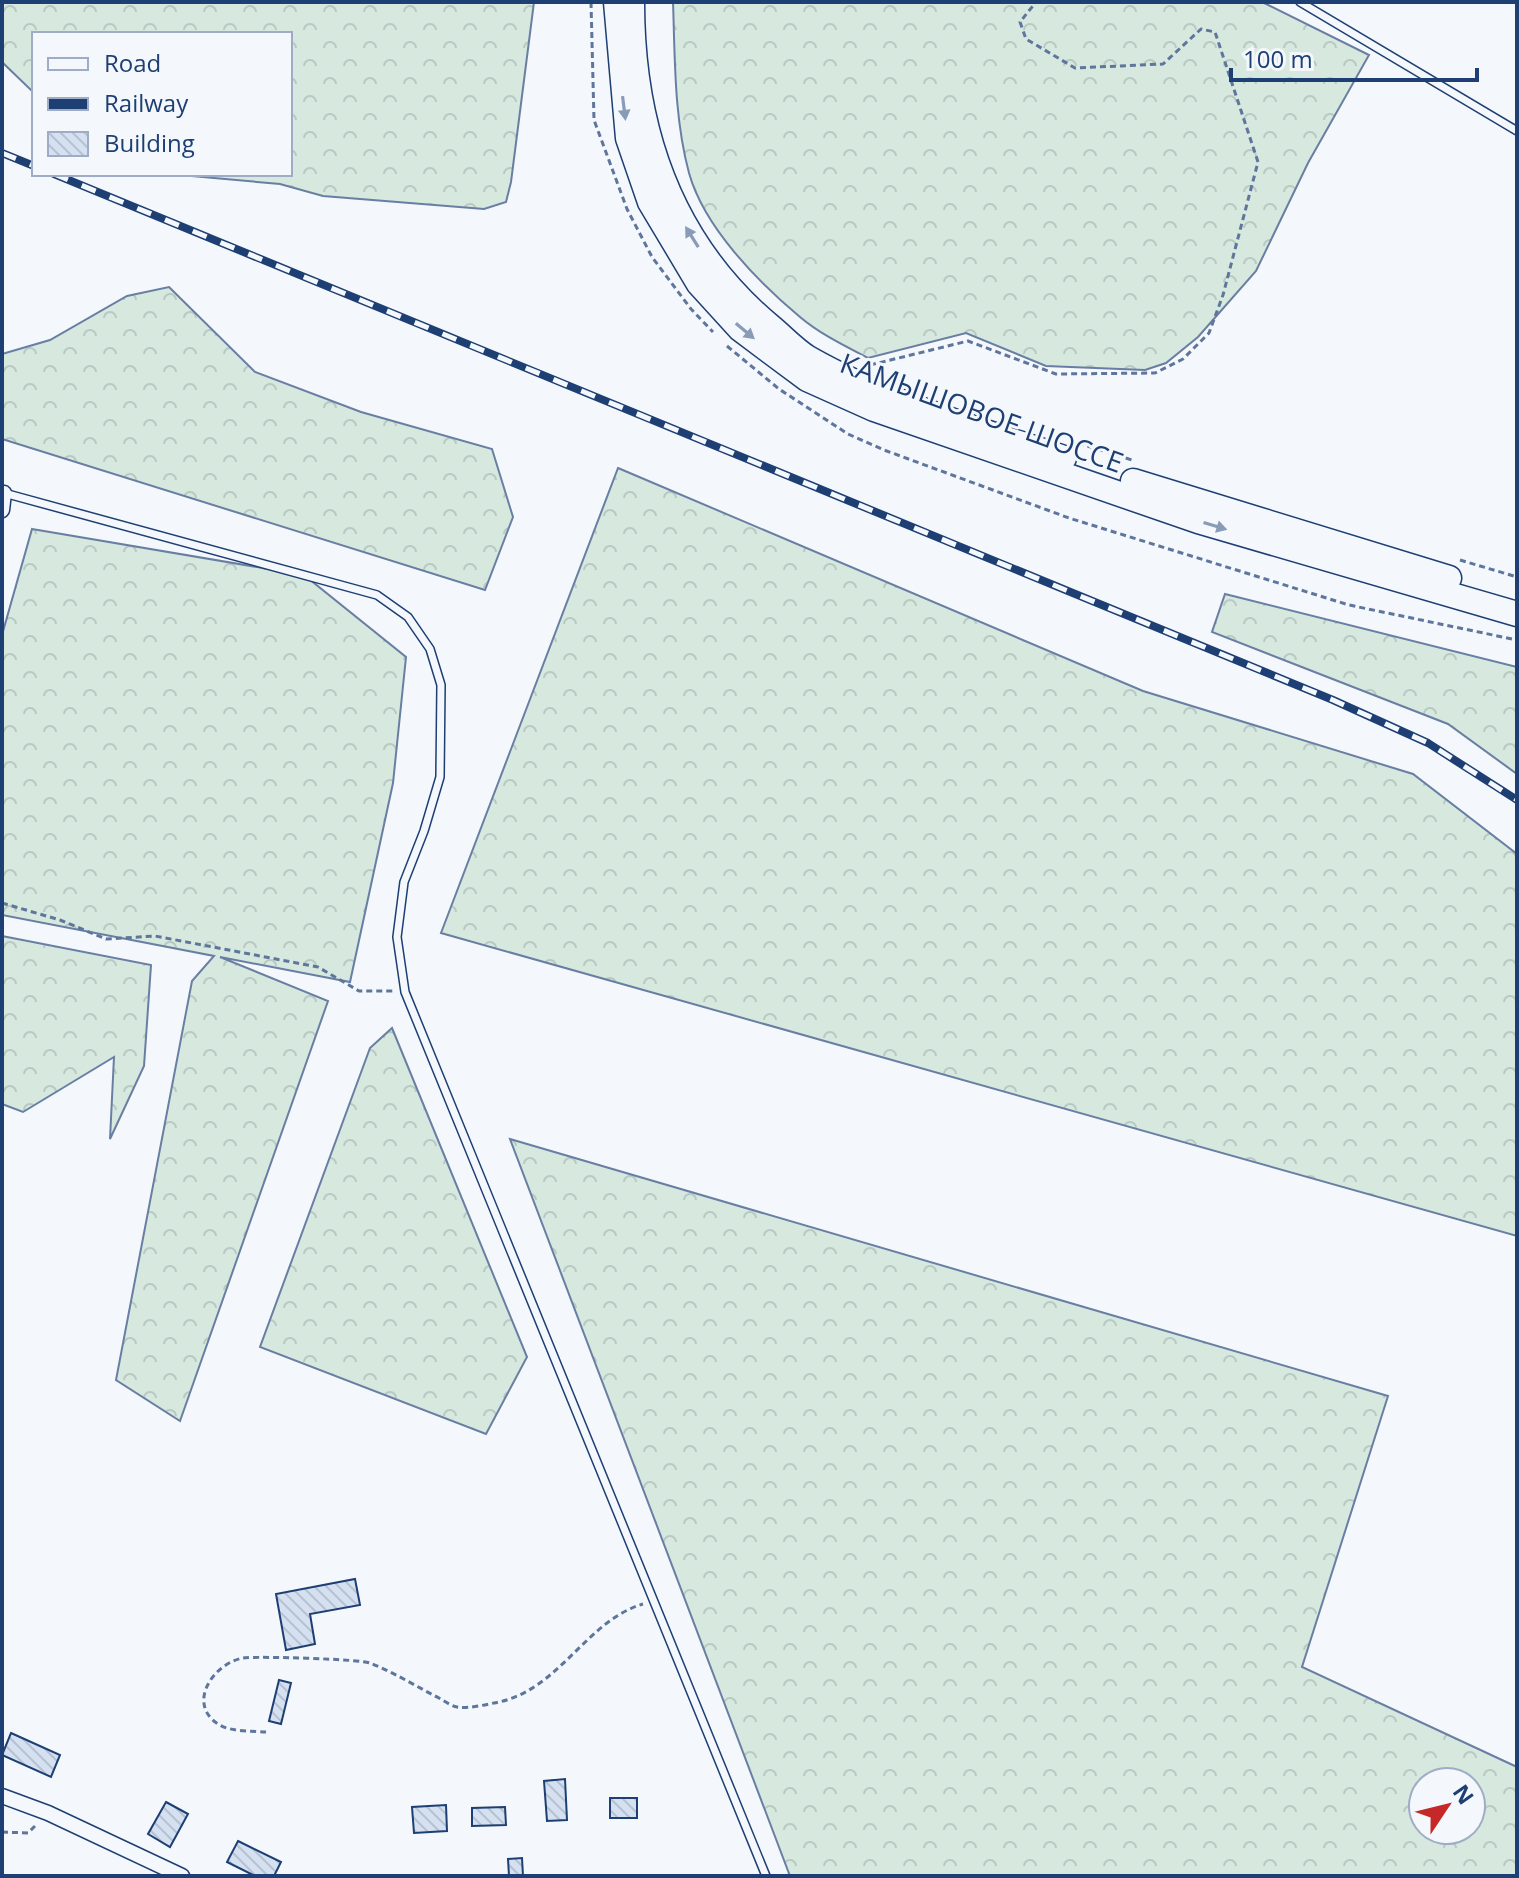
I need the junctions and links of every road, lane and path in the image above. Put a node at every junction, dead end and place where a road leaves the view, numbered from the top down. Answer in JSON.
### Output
{"nodes":[{"id":1,"x":591,"y":2,"type":"edge"},
{"id":2,"x":616,"y":2,"type":"edge"},
{"id":3,"x":632,"y":2,"type":"edge"},
{"id":4,"x":1036,"y":2,"type":"edge"},
{"id":5,"x":1300,"y":2,"type":"edge"},
{"id":6,"x":590,"y":35,"type":"dead end"},
{"id":7,"x":1517,"y":131,"type":"edge"},
{"id":8,"x":866,"y":366,"type":"dead end"},
{"id":9,"x":3,"y":492,"type":"edge"},
{"id":10,"x":2,"y":510,"type":"edge"},
{"id":11,"x":1517,"y":597,"type":"edge"},
{"id":12,"x":1517,"y":614,"type":"edge"},
{"id":13,"x":2,"y":903,"type":"edge"},
{"id":14,"x":405,"y":992,"type":"junction"},
{"id":15,"x":654,"y":1600,"type":"junction"},
{"id":16,"x":266,"y":1732,"type":"dead end"},
{"id":17,"x":2,"y":1796,"type":"edge"},
{"id":18,"x":48,"y":1813,"type":"junction"},
{"id":19,"x":2,"y":1832,"type":"edge"},
{"id":20,"x":182,"y":1876,"type":"edge"},
{"id":21,"x":766,"y":1876,"type":"edge"}],
"edges":[{"from":1,"to":6,"type":"path"},
{"from":2,"to":12,"type":"main road","name":"КАМЫШОВОЕ ШОССЕ","one_way":true},
{"from":11,"to":3,"type":"main road","name":"КАМЫШОВОЕ ШОССЕ","one_way":true},
{"from":4,"to":8,"type":"path"},
{"from":5,"to":7,"type":"lane"},
{"from":9,"to":10,"type":"street"},
{"from":9,"to":14,"type":"lane"},
{"from":13,"to":14,"type":"path"},
{"from":14,"to":15,"type":"lane"},
{"from":15,"to":16,"type":"path"},
{"from":15,"to":21,"type":"lane"},
{"from":17,"to":18,"type":"street"},
{"from":18,"to":19,"type":"path"},
{"from":18,"to":20,"type":"street"}]}
